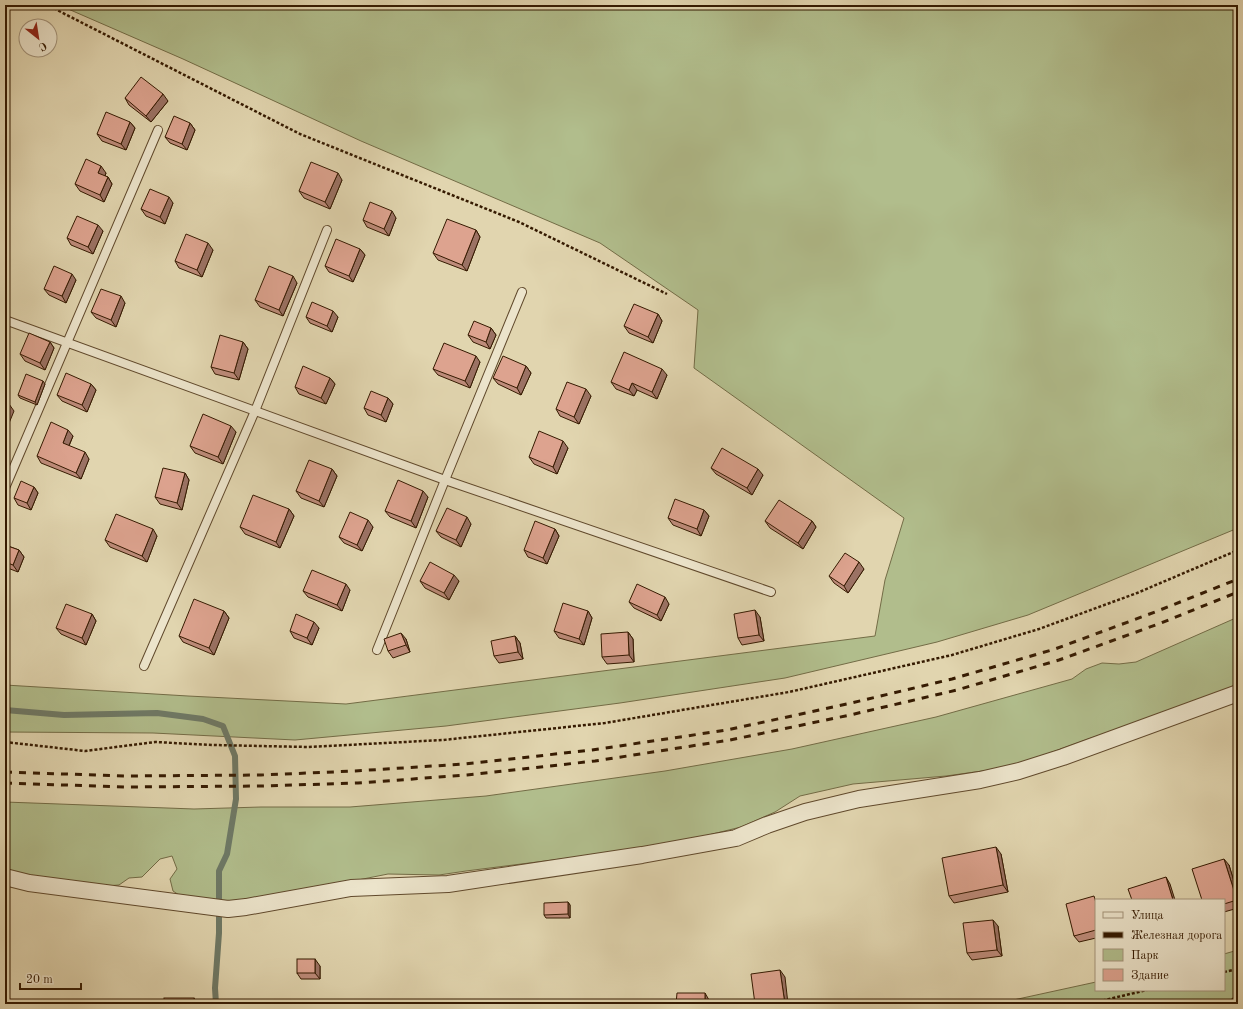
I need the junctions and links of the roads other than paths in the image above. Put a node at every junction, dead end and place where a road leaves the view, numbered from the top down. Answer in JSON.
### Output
{"nodes":[{"id":1,"x":158,"y":130,"type":"dead end"},
{"id":2,"x":327,"y":230,"type":"dead end"},
{"id":3,"x":522,"y":292,"type":"dead end"},
{"id":4,"x":5,"y":320,"type":"edge"},
{"id":5,"x":67,"y":343,"type":"junction"},
{"id":6,"x":255,"y":411,"type":"junction"},
{"id":7,"x":445,"y":480,"type":"junction"},
{"id":8,"x":5,"y":488,"type":"edge"},
{"id":9,"x":770,"y":592,"type":"dead end"},
{"id":10,"x":377,"y":650,"type":"dead end"},
{"id":11,"x":144,"y":666,"type":"dead end"},
{"id":12,"x":1238,"y":692,"type":"edge"},
{"id":13,"x":5,"y":877,"type":"edge"}],
"edges":[{"from":1,"to":5,"type":"lane"},
{"from":2,"to":6,"type":"lane"},
{"from":3,"to":7,"type":"lane"},
{"from":4,"to":5,"type":"lane"},
{"from":5,"to":6,"type":"lane"},
{"from":5,"to":8,"type":"lane"},
{"from":6,"to":7,"type":"lane"},
{"from":6,"to":11,"type":"lane"},
{"from":7,"to":9,"type":"lane"},
{"from":7,"to":10,"type":"lane"},
{"from":12,"to":13,"type":"street"}]}
